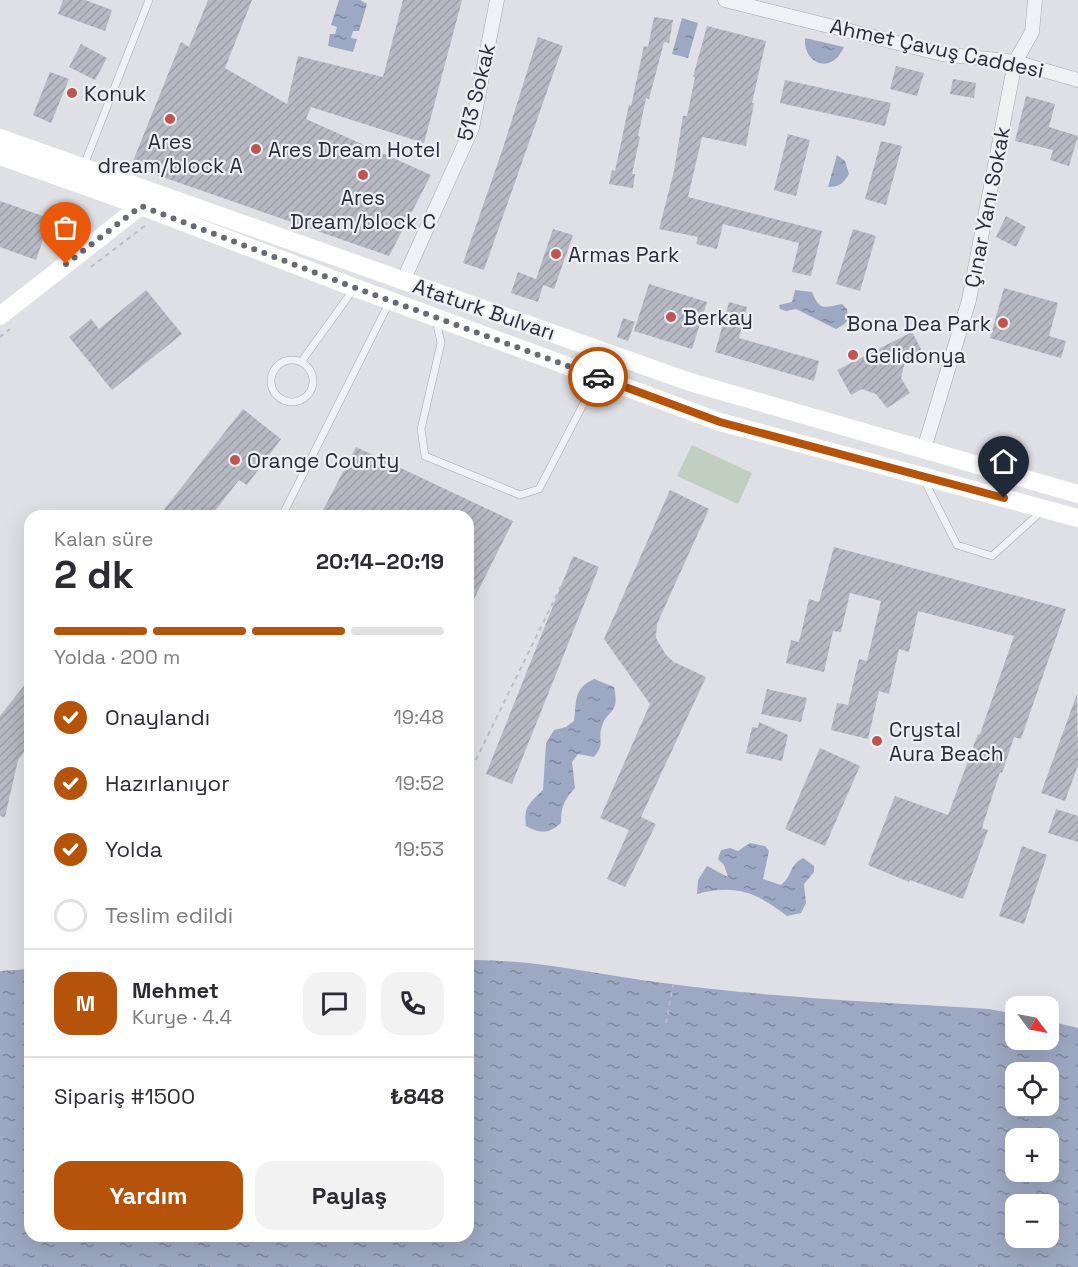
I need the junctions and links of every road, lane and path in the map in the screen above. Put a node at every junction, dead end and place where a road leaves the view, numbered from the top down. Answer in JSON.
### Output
{"nodes":[{"id":1,"x":149,"y":0,"type":"edge"},
{"id":2,"x":497,"y":0,"type":"edge"},
{"id":3,"x":725,"y":0,"type":"edge"},
{"id":4,"x":1035,"y":0,"type":"edge"},
{"id":5,"x":1016,"y":62,"type":"junction"},
{"id":6,"x":1078,"y":80,"type":"edge"},
{"id":7,"x":0,"y":138,"type":"edge"},
{"id":8,"x":0,"y":156,"type":"edge"},
{"id":9,"x":83,"y":168,"type":"junction"},
{"id":10,"x":156,"y":194,"type":"junction"},
{"id":11,"x":141,"y":206,"type":"junction"},
{"id":12,"x":403,"y":280,"type":"junction"},
{"id":13,"x":353,"y":287,"type":"junction"},
{"id":14,"x":390,"y":300,"type":"junction"},
{"id":15,"x":0,"y":316,"type":"edge"},
{"id":16,"x":435,"y":317,"type":"junction"},
{"id":17,"x":301,"y":362,"type":"junction"},
{"id":18,"x":598,"y":377,"type":"junction"},
{"id":19,"x":924,"y":449,"type":"junction"},
{"id":20,"x":922,"y":476,"type":"junction"},
{"id":21,"x":1078,"y":494,"type":"edge"},
{"id":22,"x":1044,"y":509,"type":"junction"},
{"id":23,"x":285,"y":510,"type":"edge"},
{"id":24,"x":1078,"y":518,"type":"edge"},
{"id":25,"x":564,"y":580,"type":"dead end"},
{"id":26,"x":474,"y":764,"type":"edge"},
{"id":27,"x":673,"y":985,"type":"dead end"},
{"id":28,"x":666,"y":1023,"type":"dead end"}],
"edges":[{"from":1,"to":9,"type":"lane"},
{"from":2,"to":12,"type":"street","name":"513 Sokak"},
{"from":3,"to":5,"type":"street","name":"Ahmet Çavuş Caddesi"},
{"from":4,"to":5,"type":"street","name":"Çınar Yanı Sokak"},
{"from":5,"to":6,"type":"street","name":"Ahmet Çavuş Caddesi"},
{"from":5,"to":19,"type":"street","name":"Çınar Yanı Sokak"},
{"from":7,"to":9,"type":"main road","name":"Ataturk Bulvarı"},
{"from":8,"to":11,"type":"main road","name":"Ataturk Bulvarı"},
{"from":9,"to":10,"type":"main road","name":"Ataturk Bulvarı"},
{"from":10,"to":11,"type":"main road"},
{"from":10,"to":12,"type":"main road","name":"Ataturk Bulvarı"},
{"from":11,"to":13,"type":"main road","name":"Ataturk Bulvarı"},
{"from":11,"to":15,"type":"main road"},
{"from":12,"to":19,"type":"main road","name":"Ataturk Bulvarı"},
{"from":13,"to":14,"type":"main road","name":"Ataturk Bulvarı"},
{"from":13,"to":17,"type":"lane"},
{"from":14,"to":16,"type":"main road","name":"Ataturk Bulvarı"},
{"from":14,"to":23,"type":"lane"},
{"from":16,"to":18,"type":"main road","name":"Ataturk Bulvarı"},
{"from":16,"to":18,"type":"lane"},
{"from":17,"to":17,"type":"lane"},
{"from":18,"to":20,"type":"main road","name":"Ataturk Bulvarı"},
{"from":19,"to":21,"type":"main road","name":"Ataturk Bulvarı"},
{"from":20,"to":22,"type":"main road","name":"Ataturk Bulvarı"},
{"from":20,"to":22,"type":"lane"},
{"from":22,"to":24,"type":"main road","name":"Ataturk Bulvarı"},
{"from":25,"to":26,"type":"path"},
{"from":27,"to":28,"type":"path"}]}
